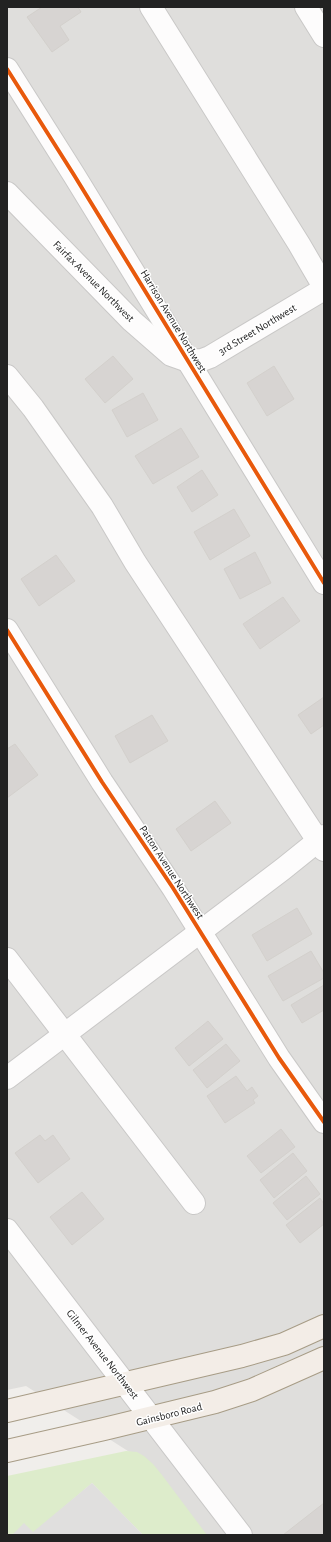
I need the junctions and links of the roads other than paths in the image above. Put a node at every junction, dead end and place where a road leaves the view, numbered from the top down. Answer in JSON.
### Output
{"nodes":[{"id":1,"x":151,"y":7,"type":"edge"},
{"id":2,"x":306,"y":7,"type":"edge"},
{"id":3,"x":324,"y":36,"type":"edge"},
{"id":4,"x":7,"y":69,"type":"edge"},
{"id":5,"x":7,"y":193,"type":"edge"},
{"id":6,"x":324,"y":288,"type":"edge"},
{"id":7,"x":188,"y":361,"type":"junction"},
{"id":8,"x":7,"y":376,"type":"edge"},
{"id":9,"x":324,"y":583,"type":"edge"},
{"id":10,"x":7,"y":630,"type":"edge"},
{"id":11,"x":322,"y":842,"type":"edge"},
{"id":12,"x":200,"y":931,"type":"junction"},
{"id":13,"x":7,"y":959,"type":"edge"},
{"id":14,"x":64,"y":1033,"type":"junction"},
{"id":15,"x":7,"y":1078,"type":"edge"},
{"id":16,"x":324,"y":1122,"type":"edge"},
{"id":17,"x":194,"y":1204,"type":"dead end"},
{"id":18,"x":7,"y":1230,"type":"edge"},
{"id":19,"x":324,"y":1326,"type":"edge"},
{"id":20,"x":324,"y":1358,"type":"edge"},
{"id":21,"x":126,"y":1383,"type":"junction"},
{"id":22,"x":7,"y":1411,"type":"edge"},
{"id":23,"x":152,"y":1418,"type":"junction"},
{"id":24,"x":7,"y":1451,"type":"edge"},
{"id":25,"x":241,"y":1535,"type":"edge"}],
"edges":[{"from":1,"to":6,"type":"street"},
{"from":2,"to":3,"type":"street"},
{"from":4,"to":7,"type":"street","name":"Harrison Avenue Northwest"},
{"from":5,"to":7,"type":"street","name":"Fairfax Avenue Northwest"},
{"from":6,"to":7,"type":"street","name":"3rd Street Northwest"},
{"from":7,"to":9,"type":"street","name":"Harrison Avenue Northwest"},
{"from":8,"to":11,"type":"street"},
{"from":10,"to":12,"type":"street","name":"Patton Avenue Northwest"},
{"from":11,"to":12,"type":"street"},
{"from":12,"to":14,"type":"street"},
{"from":12,"to":16,"type":"street","name":"Patton Avenue Northwest"},
{"from":13,"to":14,"type":"street"},
{"from":14,"to":15,"type":"street"},
{"from":14,"to":17,"type":"street"},
{"from":18,"to":21,"type":"street","name":"Gilmer Avenue Northwest"},
{"from":19,"to":21,"type":"main road"},
{"from":20,"to":23,"type":"main road","name":"Gainsboro Road"},
{"from":21,"to":22,"type":"main road"},
{"from":21,"to":23,"type":"street","name":"Gilmer Avenue Northwest"},
{"from":23,"to":24,"type":"main road","name":"Gainsboro Road"},
{"from":23,"to":25,"type":"street","name":"Gilmer Avenue Northwest"}]}
